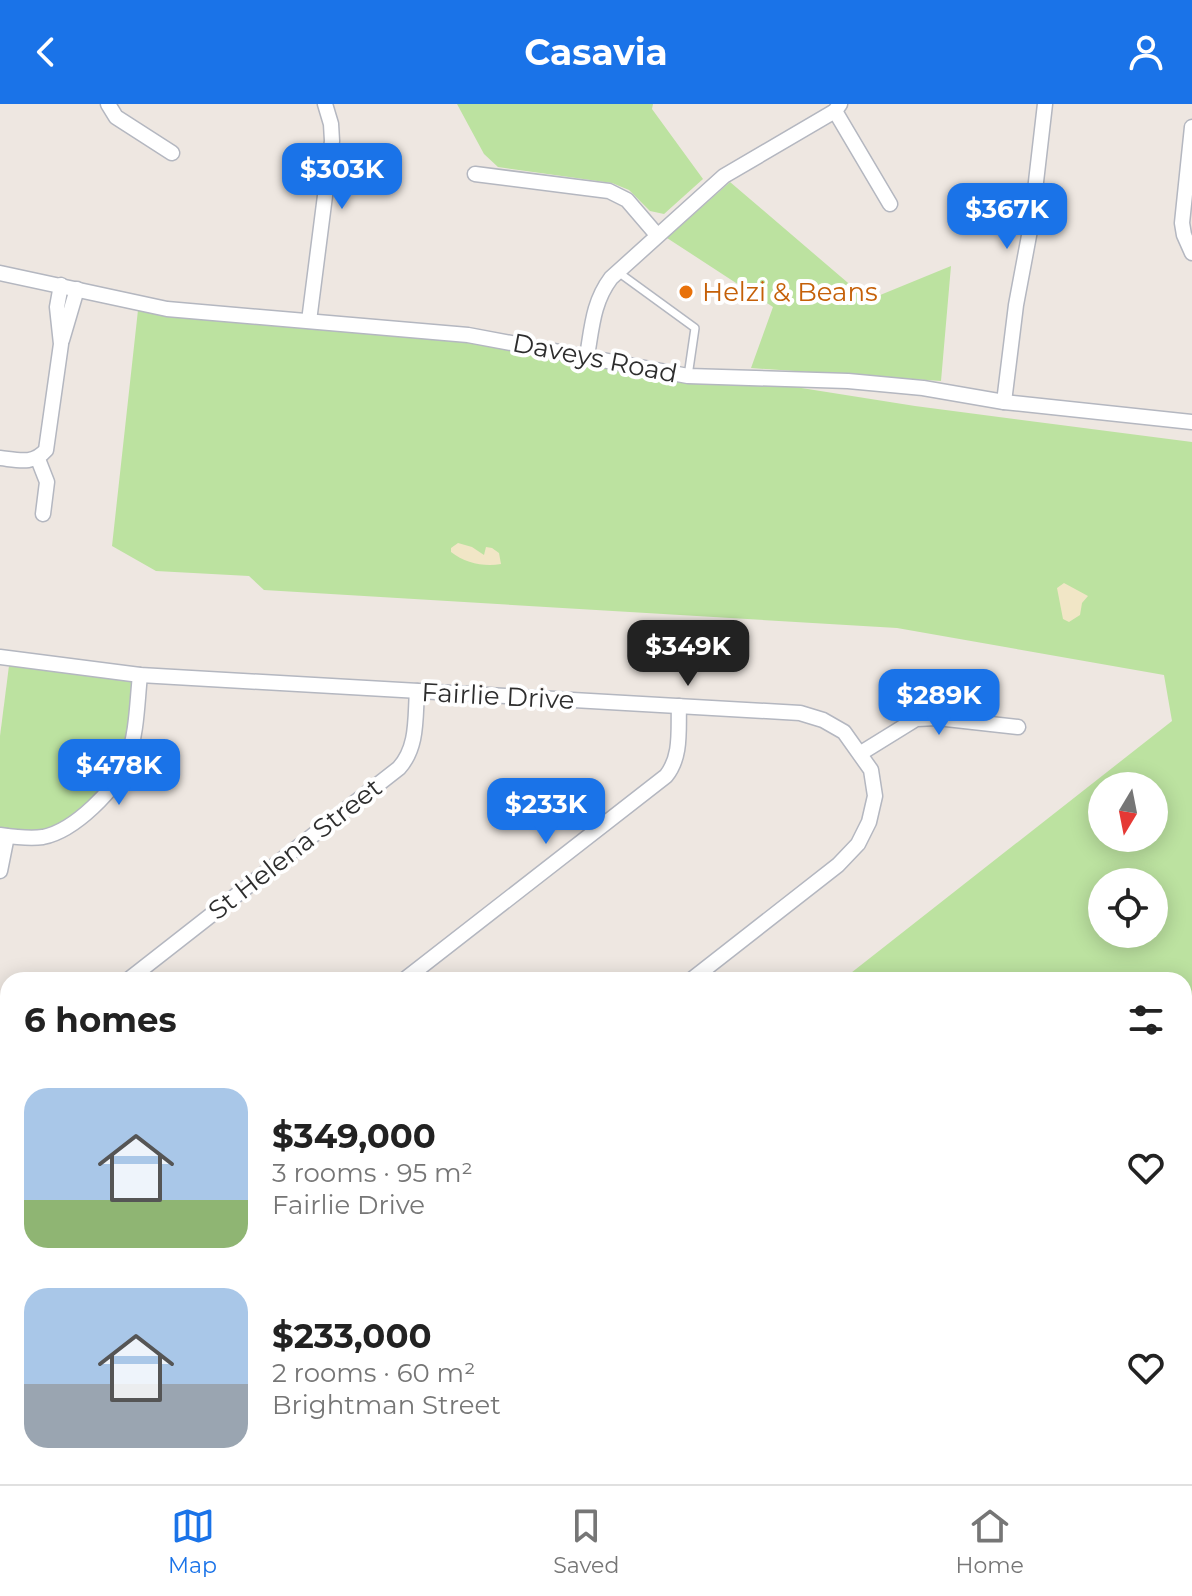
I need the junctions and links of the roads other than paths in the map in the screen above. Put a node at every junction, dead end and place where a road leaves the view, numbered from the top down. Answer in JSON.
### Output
{"nodes":[{"id":1,"x":108,"y":104,"type":"edge"},
{"id":2,"x":325,"y":104,"type":"edge"},
{"id":3,"x":1045,"y":104,"type":"edge"},
{"id":4,"x":837,"y":108,"type":"edge"},
{"id":5,"x":1192,"y":127,"type":"edge"},
{"id":6,"x":172,"y":153,"type":"dead end"},
{"id":7,"x":475,"y":174,"type":"dead end"},
{"id":8,"x":890,"y":204,"type":"dead end"},
{"id":9,"x":657,"y":235,"type":"junction"},
{"id":10,"x":1192,"y":253,"type":"edge"},
{"id":11,"x":618,"y":272,"type":"junction"},
{"id":12,"x":0,"y":273,"type":"edge"},
{"id":13,"x":61,"y":285,"type":"junction"},
{"id":14,"x":77,"y":289,"type":"junction"},
{"id":15,"x":309,"y":321,"type":"junction"},
{"id":16,"x":61,"y":344,"type":"junction"},
{"id":17,"x":587,"y":356,"type":"junction"},
{"id":18,"x":688,"y":376,"type":"junction"},
{"id":19,"x":1004,"y":402,"type":"junction"},
{"id":20,"x":1192,"y":422,"type":"edge"},
{"id":21,"x":0,"y":458,"type":"edge"},
{"id":22,"x":38,"y":459,"type":"junction"},
{"id":23,"x":43,"y":514,"type":"dead end"},
{"id":24,"x":0,"y":657,"type":"edge"},
{"id":25,"x":140,"y":675,"type":"junction"},
{"id":26,"x":417,"y":691,"type":"junction"},
{"id":27,"x":679,"y":706,"type":"junction"},
{"id":28,"x":1018,"y":727,"type":"dead end"},
{"id":29,"x":861,"y":753,"type":"junction"},
{"id":30,"x":4,"y":835,"type":"edge"},
{"id":31,"x":0,"y":871,"type":"edge"},
{"id":32,"x":138,"y":972,"type":"edge"},
{"id":33,"x":414,"y":972,"type":"edge"},
{"id":34,"x":701,"y":972,"type":"edge"}],
"edges":[{"from":1,"to":6,"type":"street"},
{"from":2,"to":15,"type":"street"},
{"from":3,"to":19,"type":"street"},
{"from":4,"to":8,"type":"street"},
{"from":4,"to":9,"type":"street"},
{"from":5,"to":10,"type":"street"},
{"from":7,"to":9,"type":"street"},
{"from":9,"to":11,"type":"street"},
{"from":11,"to":17,"type":"street"},
{"from":11,"to":18,"type":"lane"},
{"from":12,"to":13,"type":"street","name":"Daveys Road"},
{"from":13,"to":14,"type":"street","name":"Daveys Road"},
{"from":13,"to":16,"type":"street"},
{"from":14,"to":15,"type":"street","name":"Daveys Road"},
{"from":14,"to":16,"type":"street"},
{"from":15,"to":17,"type":"street","name":"Daveys Road"},
{"from":16,"to":22,"type":"street"},
{"from":17,"to":18,"type":"street","name":"Daveys Road"},
{"from":18,"to":19,"type":"street","name":"Daveys Road"},
{"from":19,"to":20,"type":"street","name":"Daveys Road"},
{"from":21,"to":22,"type":"street"},
{"from":22,"to":23,"type":"street"},
{"from":24,"to":25,"type":"street","name":"Fairlie Drive"},
{"from":25,"to":26,"type":"street","name":"Fairlie Drive"},
{"from":25,"to":30,"type":"street"},
{"from":26,"to":27,"type":"street","name":"Fairlie Drive"},
{"from":26,"to":32,"type":"street","name":"St Helena Street"},
{"from":27,"to":29,"type":"street","name":"Fairlie Drive"},
{"from":27,"to":33,"type":"street"},
{"from":28,"to":29,"type":"street"},
{"from":29,"to":34,"type":"street","name":"Fairlie Drive"},
{"from":30,"to":31,"type":"street"}]}
